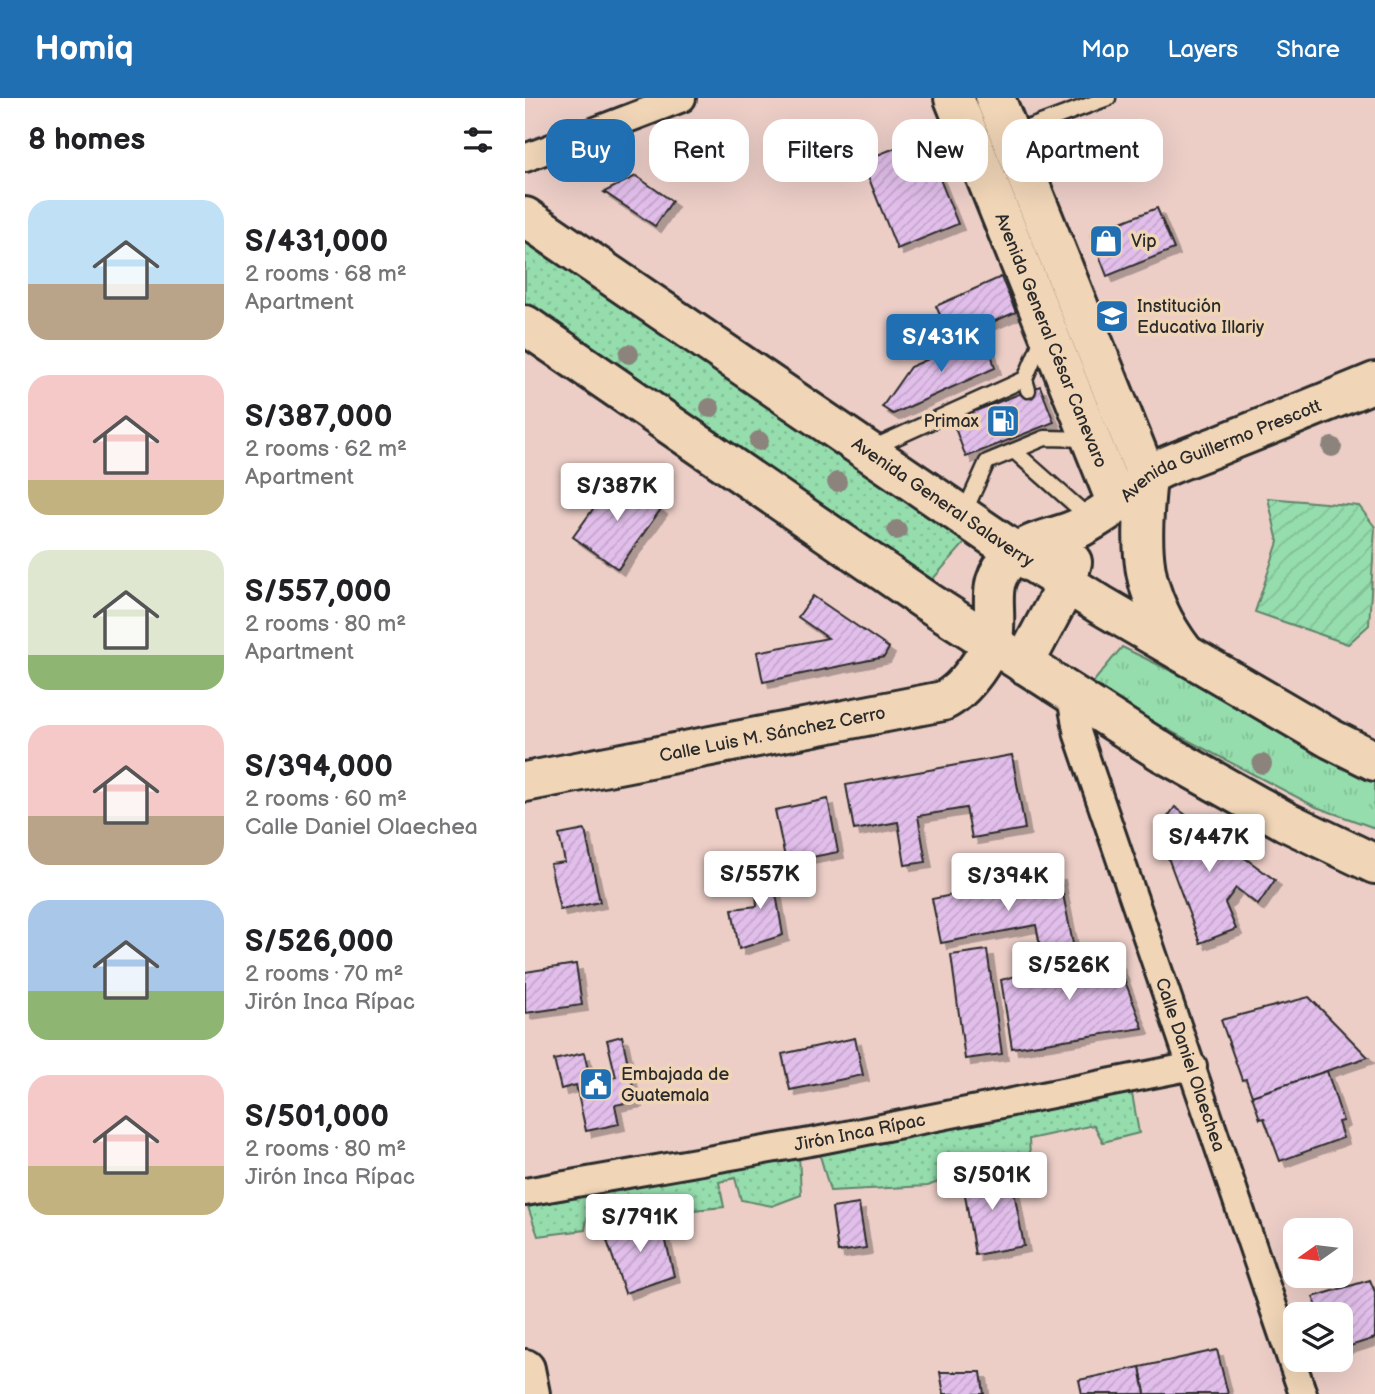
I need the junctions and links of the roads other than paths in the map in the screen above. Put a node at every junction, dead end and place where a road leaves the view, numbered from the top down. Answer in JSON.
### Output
{"nodes":[{"id":1,"x":682,"y":98,"type":"edge"},
{"id":2,"x":954,"y":98,"type":"edge"},
{"id":3,"x":995,"y":98,"type":"edge"},
{"id":4,"x":1108,"y":98,"type":"edge"},
{"id":5,"x":1003,"y":119,"type":"edge"},
{"id":6,"x":1052,"y":119,"type":"edge"},
{"id":7,"x":525,"y":158,"type":"edge"},
{"id":8,"x":1028,"y":182,"type":"edge"},
{"id":9,"x":525,"y":217,"type":"edge"},
{"id":10,"x":525,"y":325,"type":"edge"},
{"id":11,"x":1047,"y":329,"type":"junction"},
{"id":12,"x":1375,"y":382,"type":"edge"},
{"id":13,"x":1091,"y":439,"type":"junction"},
{"id":14,"x":868,"y":450,"type":"junction"},
{"id":15,"x":1014,"y":451,"type":"junction"},
{"id":16,"x":1147,"y":477,"type":"junction"},
{"id":17,"x":962,"y":516,"type":"junction"},
{"id":18,"x":1095,"y":518,"type":"junction"},
{"id":19,"x":1017,"y":553,"type":"junction"},
{"id":20,"x":1066,"y":585,"type":"junction"},
{"id":21,"x":991,"y":642,"type":"junction"},
{"id":22,"x":1185,"y":653,"type":"junction"},
{"id":23,"x":1024,"y":664,"type":"junction"},
{"id":24,"x":1070,"y":692,"type":"junction"},
{"id":25,"x":1375,"y":761,"type":"edge"},
{"id":26,"x":525,"y":782,"type":"edge"},
{"id":27,"x":1375,"y":864,"type":"edge"},
{"id":28,"x":1193,"y":1066,"type":"junction"},
{"id":29,"x":525,"y":1192,"type":"edge"},
{"id":30,"x":525,"y":1368,"type":"edge"},
{"id":31,"x":530,"y":1394,"type":"edge"},
{"id":32,"x":1303,"y":1394,"type":"edge"}],
"edges":[{"from":1,"to":7,"type":"street"},
{"from":2,"to":11,"type":"main road","name":"Avenida General César Canevaro"},
{"from":3,"to":5,"type":"main road","name":"Avenida General César Canevaro"},
{"from":4,"to":6,"type":"lane"},
{"from":8,"to":16,"type":"main road","name":"Avenida General César Canevaro"},
{"from":9,"to":14,"type":"main road","name":"Avenida General Salaverry"},
{"from":10,"to":21,"type":"main road"},
{"from":11,"to":13,"type":"main road","name":"Avenida General César Canevaro"},
{"from":11,"to":14,"type":"lane"},
{"from":12,"to":16,"type":"main road","name":"Avenida Guillermo Prescott"},
{"from":13,"to":15,"type":"lane"},
{"from":13,"to":18,"type":"main road","name":"Avenida General César Canevaro"},
{"from":14,"to":17,"type":"main road","name":"Avenida General Salaverry"},
{"from":15,"to":17,"type":"lane"},
{"from":15,"to":18,"type":"lane"},
{"from":16,"to":18,"type":"main road","name":"Avenida Guillermo Prescott"},
{"from":16,"to":22,"type":"main road"},
{"from":17,"to":19,"type":"main road","name":"Avenida General Salaverry"},
{"from":18,"to":19,"type":"main road","name":"Avenida Guillermo Prescott"},
{"from":18,"to":20,"type":"main road"},
{"from":19,"to":20,"type":"main road","name":"Avenida General Salaverry"},
{"from":19,"to":21,"type":"main road","name":"Avenida Guillermo Prescott"},
{"from":20,"to":22,"type":"main road","name":"Avenida General Salaverry"},
{"from":20,"to":23,"type":"main road"},
{"from":21,"to":23,"type":"main road"},
{"from":21,"to":26,"type":"main road","name":"Calle Luis M. Sánchez Cerro"},
{"from":22,"to":25,"type":"main road","name":"Avenida General Salaverry"},
{"from":23,"to":24,"type":"main road"},
{"from":24,"to":27,"type":"main road"},
{"from":24,"to":28,"type":"street","name":"Calle Daniel Olaechea"},
{"from":28,"to":29,"type":"street","name":"Jirón Inca Rípac"},
{"from":28,"to":32,"type":"street","name":"Calle Daniel Olaechea"},
{"from":30,"to":31,"type":"main road"}]}
